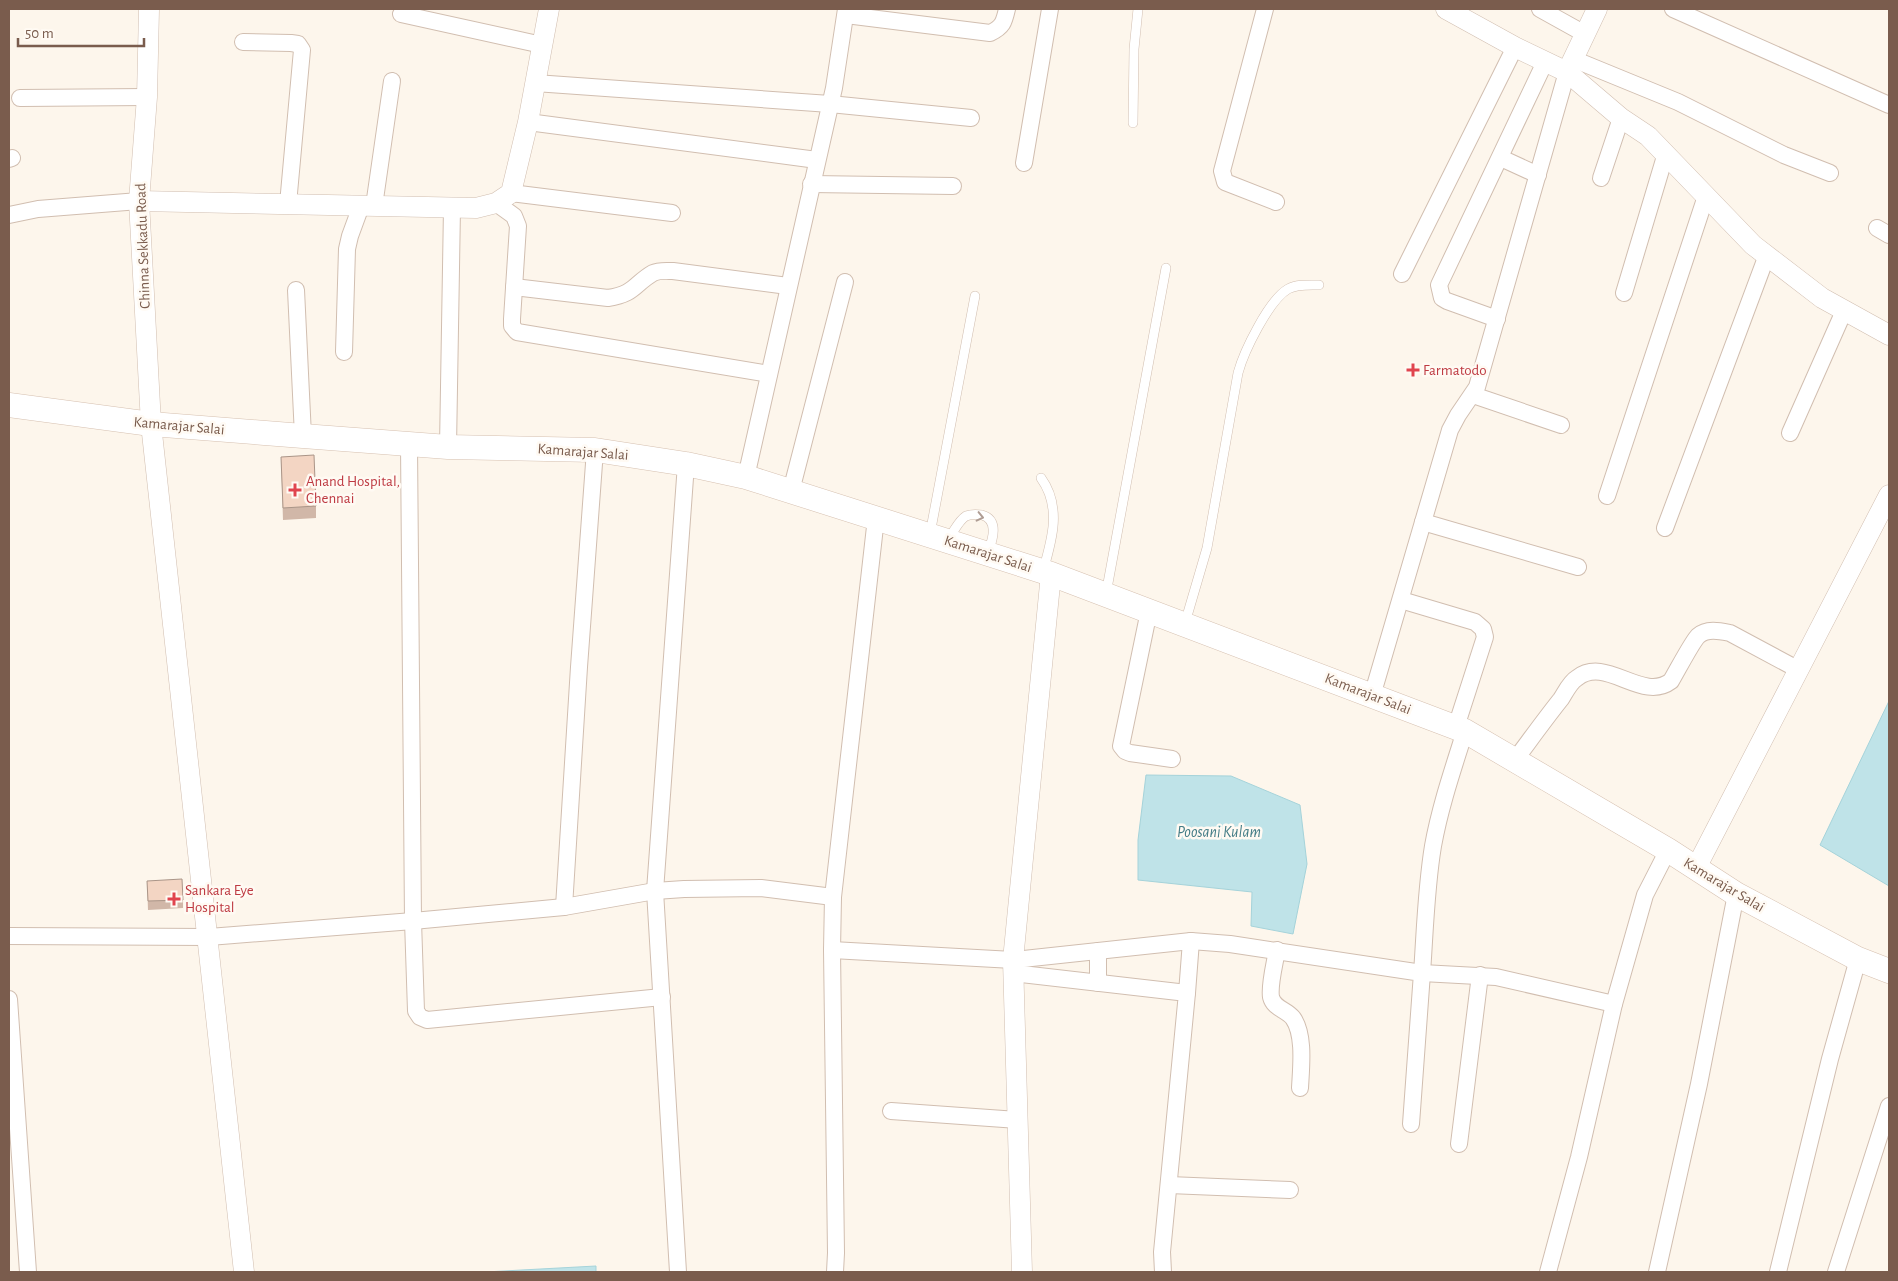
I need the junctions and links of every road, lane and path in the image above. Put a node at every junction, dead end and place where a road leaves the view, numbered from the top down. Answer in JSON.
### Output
{"nodes":[{"id":1,"x":149,"y":9,"type":"edge"},
{"id":2,"x":549,"y":9,"type":"edge"},
{"id":3,"x":1007,"y":9,"type":"edge"},
{"id":4,"x":1050,"y":9,"type":"edge"},
{"id":5,"x":1138,"y":9,"type":"edge"},
{"id":6,"x":1265,"y":9,"type":"edge"},
{"id":7,"x":1446,"y":9,"type":"edge"},
{"id":8,"x":1540,"y":9,"type":"edge"},
{"id":9,"x":1597,"y":9,"type":"edge"},
{"id":10,"x":1673,"y":9,"type":"edge"},
{"id":11,"x":846,"y":12,"type":"edge"},
{"id":12,"x":401,"y":14,"type":"dead end"},
{"id":13,"x":1585,"y":34,"type":"junction"},
{"id":14,"x":243,"y":42,"type":"dead end"},
{"id":15,"x":542,"y":45,"type":"junction"},
{"id":16,"x":1515,"y":47,"type":"junction"},
{"id":17,"x":1545,"y":62,"type":"junction"},
{"id":18,"x":1570,"y":66,"type":"junction"},
{"id":19,"x":392,"y":82,"type":"dead end"},
{"id":20,"x":535,"y":83,"type":"junction"},
{"id":21,"x":147,"y":97,"type":"junction"},
{"id":22,"x":20,"y":98,"type":"dead end"},
{"id":23,"x":830,"y":104,"type":"junction"},
{"id":24,"x":1889,"y":105,"type":"edge"},
{"id":25,"x":971,"y":118,"type":"dead end"},
{"id":26,"x":1621,"y":118,"type":"junction"},
{"id":27,"x":528,"y":122,"type":"junction"},
{"id":28,"x":1133,"y":123,"type":"dead end"},
{"id":29,"x":1666,"y":153,"type":"junction"},
{"id":30,"x":1501,"y":158,"type":"junction"},
{"id":31,"x":817,"y":160,"type":"junction"},
{"id":32,"x":1024,"y":163,"type":"dead end"},
{"id":33,"x":1830,"y":173,"type":"dead end"},
{"id":34,"x":1538,"y":175,"type":"junction"},
{"id":35,"x":1601,"y":178,"type":"dead end"},
{"id":36,"x":811,"y":184,"type":"junction"},
{"id":37,"x":953,"y":186,"type":"dead end"},
{"id":38,"x":1706,"y":196,"type":"junction"},
{"id":39,"x":504,"y":198,"type":"junction"},
{"id":40,"x":139,"y":201,"type":"junction"},
{"id":41,"x":1276,"y":202,"type":"dead end"},
{"id":42,"x":288,"y":204,"type":"junction"},
{"id":43,"x":367,"y":206,"type":"junction"},
{"id":44,"x":452,"y":208,"type":"junction"},
{"id":45,"x":672,"y":213,"type":"dead end"},
{"id":46,"x":9,"y":215,"type":"edge"},
{"id":47,"x":1767,"y":255,"type":"junction"},
{"id":48,"x":1166,"y":268,"type":"dead end"},
{"id":49,"x":1402,"y":274,"type":"dead end"},
{"id":50,"x":845,"y":282,"type":"dead end"},
{"id":51,"x":1319,"y":285,"type":"dead end"},
{"id":52,"x":514,"y":286,"type":"junction"},
{"id":53,"x":788,"y":286,"type":"junction"},
{"id":54,"x":296,"y":290,"type":"dead end"},
{"id":55,"x":1624,"y":293,"type":"dead end"},
{"id":56,"x":975,"y":296,"type":"dead end"},
{"id":57,"x":1844,"y":311,"type":"junction"},
{"id":58,"x":1497,"y":319,"type":"junction"},
{"id":59,"x":1889,"y":335,"type":"edge"},
{"id":60,"x":344,"y":352,"type":"dead end"},
{"id":61,"x":769,"y":374,"type":"junction"},
{"id":62,"x":1473,"y":395,"type":"junction"},
{"id":63,"x":9,"y":405,"type":"edge"},
{"id":64,"x":152,"y":424,"type":"junction"},
{"id":65,"x":1561,"y":425,"type":"dead end"},
{"id":66,"x":1790,"y":433,"type":"dead end"},
{"id":67,"x":303,"y":436,"type":"junction"},
{"id":68,"x":410,"y":444,"type":"junction"},
{"id":69,"x":448,"y":447,"type":"junction"},
{"id":70,"x":595,"y":450,"type":"junction"},
{"id":71,"x":686,"y":464,"type":"junction"},
{"id":72,"x":746,"y":477,"type":"junction"},
{"id":73,"x":1042,"y":478,"type":"dead end"},
{"id":74,"x":791,"y":491,"type":"junction"},
{"id":75,"x":1889,"y":495,"type":"edge"},
{"id":76,"x":1607,"y":496,"type":"dead end"},
{"id":77,"x":876,"y":518,"type":"junction"},
{"id":78,"x":1424,"y":522,"type":"junction"},
{"id":79,"x":1665,"y":528,"type":"dead end"},
{"id":80,"x":938,"y":538,"type":"junction"},
{"id":81,"x":988,"y":554,"type":"junction"},
{"id":82,"x":1578,"y":567,"type":"dead end"},
{"id":83,"x":1047,"y":573,"type":"junction"},
{"id":84,"x":1106,"y":595,"type":"junction"},
{"id":85,"x":1401,"y":600,"type":"junction"},
{"id":86,"x":1149,"y":611,"type":"junction"},
{"id":87,"x":1184,"y":625,"type":"junction"},
{"id":88,"x":1799,"y":670,"type":"junction"},
{"id":89,"x":1372,"y":696,"type":"junction"},
{"id":90,"x":1461,"y":729,"type":"junction"},
{"id":91,"x":1172,"y":759,"type":"dead end"},
{"id":92,"x":1514,"y":760,"type":"junction"},
{"id":93,"x":1668,"y":850,"type":"junction"},
{"id":94,"x":1696,"y":868,"type":"junction"},
{"id":95,"x":655,"y":891,"type":"junction"},
{"id":96,"x":1736,"y":894,"type":"junction"},
{"id":97,"x":833,"y":897,"type":"junction"},
{"id":98,"x":564,"y":907,"type":"junction"},
{"id":99,"x":413,"y":921,"type":"junction"},
{"id":100,"x":9,"y":936,"type":"edge"},
{"id":101,"x":208,"y":937,"type":"junction"},
{"id":102,"x":1191,"y":941,"type":"junction"},
{"id":103,"x":832,"y":950,"type":"junction"},
{"id":104,"x":1277,"y":950,"type":"junction"},
{"id":105,"x":1098,"y":951,"type":"junction"},
{"id":106,"x":1858,"y":959,"type":"junction"},
{"id":107,"x":1013,"y":966,"type":"junction"},
{"id":108,"x":1889,"y":971,"type":"edge"},
{"id":109,"x":1422,"y":973,"type":"junction"},
{"id":110,"x":1480,"y":975,"type":"junction"},
{"id":111,"x":1098,"y":983,"type":"junction"},
{"id":112,"x":1187,"y":993,"type":"junction"},
{"id":113,"x":662,"y":997,"type":"junction"},
{"id":114,"x":9,"y":999,"type":"edge"},
{"id":115,"x":1614,"y":1004,"type":"junction"},
{"id":116,"x":1300,"y":1088,"type":"dead end"},
{"id":117,"x":1889,"y":1106,"type":"edge"},
{"id":118,"x":891,"y":1111,"type":"dead end"},
{"id":119,"x":1018,"y":1120,"type":"junction"},
{"id":120,"x":1411,"y":1124,"type":"dead end"},
{"id":121,"x":1459,"y":1144,"type":"dead end"},
{"id":122,"x":1169,"y":1185,"type":"junction"},
{"id":123,"x":1290,"y":1190,"type":"dead end"},
{"id":124,"x":28,"y":1272,"type":"edge"},
{"id":125,"x":244,"y":1272,"type":"edge"},
{"id":126,"x":678,"y":1272,"type":"edge"},
{"id":127,"x":835,"y":1272,"type":"edge"},
{"id":128,"x":1022,"y":1272,"type":"edge"},
{"id":129,"x":1163,"y":1272,"type":"edge"},
{"id":130,"x":1548,"y":1272,"type":"edge"},
{"id":131,"x":1657,"y":1272,"type":"edge"},
{"id":132,"x":1778,"y":1272,"type":"edge"},
{"id":133,"x":1836,"y":1272,"type":"edge"}],
"edges":[{"from":1,"to":21,"type":"street","name":"Chinna Sekkadu Road"},
{"from":2,"to":15,"type":"street"},
{"from":3,"to":11,"type":"street"},
{"from":4,"to":32,"type":"street"},
{"from":5,"to":28,"type":"lane"},
{"from":6,"to":41,"type":"street"},
{"from":7,"to":16,"type":"street"},
{"from":8,"to":13,"type":"street"},
{"from":9,"to":13,"type":"street"},
{"from":10,"to":24,"type":"street"},
{"from":11,"to":23,"type":"street"},
{"from":12,"to":15,"type":"street"},
{"from":13,"to":18,"type":"street"},
{"from":14,"to":42,"type":"street"},
{"from":15,"to":20,"type":"street"},
{"from":16,"to":17,"type":"street"},
{"from":16,"to":49,"type":"street"},
{"from":17,"to":18,"type":"street"},
{"from":17,"to":30,"type":"street"},
{"from":18,"to":26,"type":"street"},
{"from":18,"to":33,"type":"street"},
{"from":18,"to":34,"type":"street"},
{"from":19,"to":43,"type":"street"},
{"from":20,"to":23,"type":"street"},
{"from":20,"to":27,"type":"street"},
{"from":21,"to":22,"type":"street"},
{"from":21,"to":40,"type":"street","name":"Chinna Sekkadu Road"},
{"from":23,"to":25,"type":"street"},
{"from":23,"to":31,"type":"street"},
{"from":26,"to":29,"type":"street"},
{"from":26,"to":35,"type":"street"},
{"from":27,"to":31,"type":"street"},
{"from":27,"to":39,"type":"street"},
{"from":29,"to":38,"type":"street"},
{"from":29,"to":55,"type":"street"},
{"from":30,"to":34,"type":"street"},
{"from":30,"to":58,"type":"street"},
{"from":31,"to":36,"type":"street"},
{"from":34,"to":58,"type":"street"},
{"from":36,"to":37,"type":"street"},
{"from":36,"to":53,"type":"street"},
{"from":38,"to":47,"type":"street"},
{"from":38,"to":76,"type":"street"},
{"from":39,"to":44,"type":"street"},
{"from":39,"to":45,"type":"street"},
{"from":39,"to":52,"type":"street"},
{"from":40,"to":42,"type":"street"},
{"from":40,"to":46,"type":"street"},
{"from":40,"to":64,"type":"street","name":"Chinna Sekkadu Road"},
{"from":42,"to":43,"type":"street"},
{"from":43,"to":44,"type":"street"},
{"from":43,"to":60,"type":"street"},
{"from":44,"to":69,"type":"street"},
{"from":47,"to":57,"type":"street"},
{"from":47,"to":79,"type":"street"},
{"from":48,"to":84,"type":"lane"},
{"from":50,"to":74,"type":"street"},
{"from":51,"to":87,"type":"lane"},
{"from":52,"to":53,"type":"street"},
{"from":52,"to":61,"type":"street"},
{"from":53,"to":61,"type":"street"},
{"from":54,"to":67,"type":"street"},
{"from":56,"to":80,"type":"lane"},
{"from":57,"to":59,"type":"street"},
{"from":57,"to":66,"type":"street"},
{"from":58,"to":62,"type":"street"},
{"from":61,"to":72,"type":"street"},
{"from":62,"to":65,"type":"street"},
{"from":62,"to":78,"type":"street"},
{"from":63,"to":64,"type":"main road","name":"Kamarajar Salai"},
{"from":64,"to":67,"type":"main road","name":"Kamarajar Salai"},
{"from":64,"to":101,"type":"street","name":"Chinna Sekkadu Road"},
{"from":67,"to":68,"type":"main road","name":"Kamarajar Salai"},
{"from":68,"to":69,"type":"main road","name":"Kamarajar Salai"},
{"from":68,"to":99,"type":"street"},
{"from":69,"to":70,"type":"main road","name":"Kamarajar Salai"},
{"from":70,"to":71,"type":"main road","name":"Kamarajar Salai"},
{"from":70,"to":98,"type":"street"},
{"from":71,"to":72,"type":"main road","name":"Kamarajar Salai"},
{"from":71,"to":95,"type":"street"},
{"from":72,"to":74,"type":"main road","name":"Kamarajar Salai"},
{"from":73,"to":83,"type":"lane"},
{"from":74,"to":77,"type":"main road","name":"Kamarajar Salai"},
{"from":75,"to":88,"type":"street"},
{"from":77,"to":80,"type":"main road","name":"Kamarajar Salai"},
{"from":77,"to":97,"type":"street"},
{"from":78,"to":82,"type":"street"},
{"from":78,"to":85,"type":"street"},
{"from":80,"to":81,"type":"main road","name":"Kamarajar Salai"},
{"from":80,"to":81,"type":"lane","one_way":true},
{"from":81,"to":83,"type":"main road","name":"Kamarajar Salai"},
{"from":83,"to":84,"type":"main road","name":"Kamarajar Salai"},
{"from":83,"to":107,"type":"street"},
{"from":84,"to":86,"type":"main road","name":"Kamarajar Salai"},
{"from":85,"to":89,"type":"street"},
{"from":85,"to":90,"type":"street"},
{"from":86,"to":87,"type":"main road","name":"Kamarajar Salai"},
{"from":86,"to":91,"type":"street"},
{"from":87,"to":89,"type":"main road","name":"Kamarajar Salai"},
{"from":88,"to":92,"type":"street"},
{"from":88,"to":94,"type":"street"},
{"from":89,"to":90,"type":"main road","name":"Kamarajar Salai"},
{"from":90,"to":92,"type":"main road","name":"Kamarajar Salai"},
{"from":90,"to":109,"type":"street"},
{"from":92,"to":93,"type":"main road","name":"Kamarajar Salai"},
{"from":93,"to":94,"type":"main road","name":"Kamarajar Salai"},
{"from":93,"to":115,"type":"street"},
{"from":94,"to":96,"type":"main road","name":"Kamarajar Salai"},
{"from":95,"to":97,"type":"street"},
{"from":95,"to":98,"type":"street"},
{"from":95,"to":113,"type":"street"},
{"from":96,"to":106,"type":"main road","name":"Kamarajar Salai"},
{"from":96,"to":131,"type":"street"},
{"from":97,"to":103,"type":"street"},
{"from":98,"to":99,"type":"street"},
{"from":99,"to":101,"type":"street"},
{"from":99,"to":113,"type":"street"},
{"from":100,"to":101,"type":"street"},
{"from":101,"to":125,"type":"street","name":"Chinna Sekkadu Road"},
{"from":102,"to":104,"type":"street"},
{"from":102,"to":105,"type":"street"},
{"from":102,"to":112,"type":"street"},
{"from":103,"to":107,"type":"street"},
{"from":103,"to":127,"type":"street"},
{"from":104,"to":109,"type":"street"},
{"from":104,"to":116,"type":"street"},
{"from":105,"to":107,"type":"street"},
{"from":105,"to":111,"type":"street"},
{"from":106,"to":108,"type":"main road","name":"Kamarajar Salai"},
{"from":106,"to":132,"type":"street"},
{"from":107,"to":111,"type":"street"},
{"from":107,"to":119,"type":"street"},
{"from":109,"to":110,"type":"street"},
{"from":109,"to":120,"type":"street"},
{"from":110,"to":115,"type":"street"},
{"from":110,"to":121,"type":"street"},
{"from":111,"to":112,"type":"street"},
{"from":112,"to":122,"type":"street"},
{"from":113,"to":126,"type":"street"},
{"from":114,"to":124,"type":"street"},
{"from":115,"to":130,"type":"street"},
{"from":117,"to":133,"type":"street"},
{"from":118,"to":119,"type":"street"},
{"from":119,"to":128,"type":"street"},
{"from":122,"to":123,"type":"street"},
{"from":122,"to":129,"type":"street"}]}
